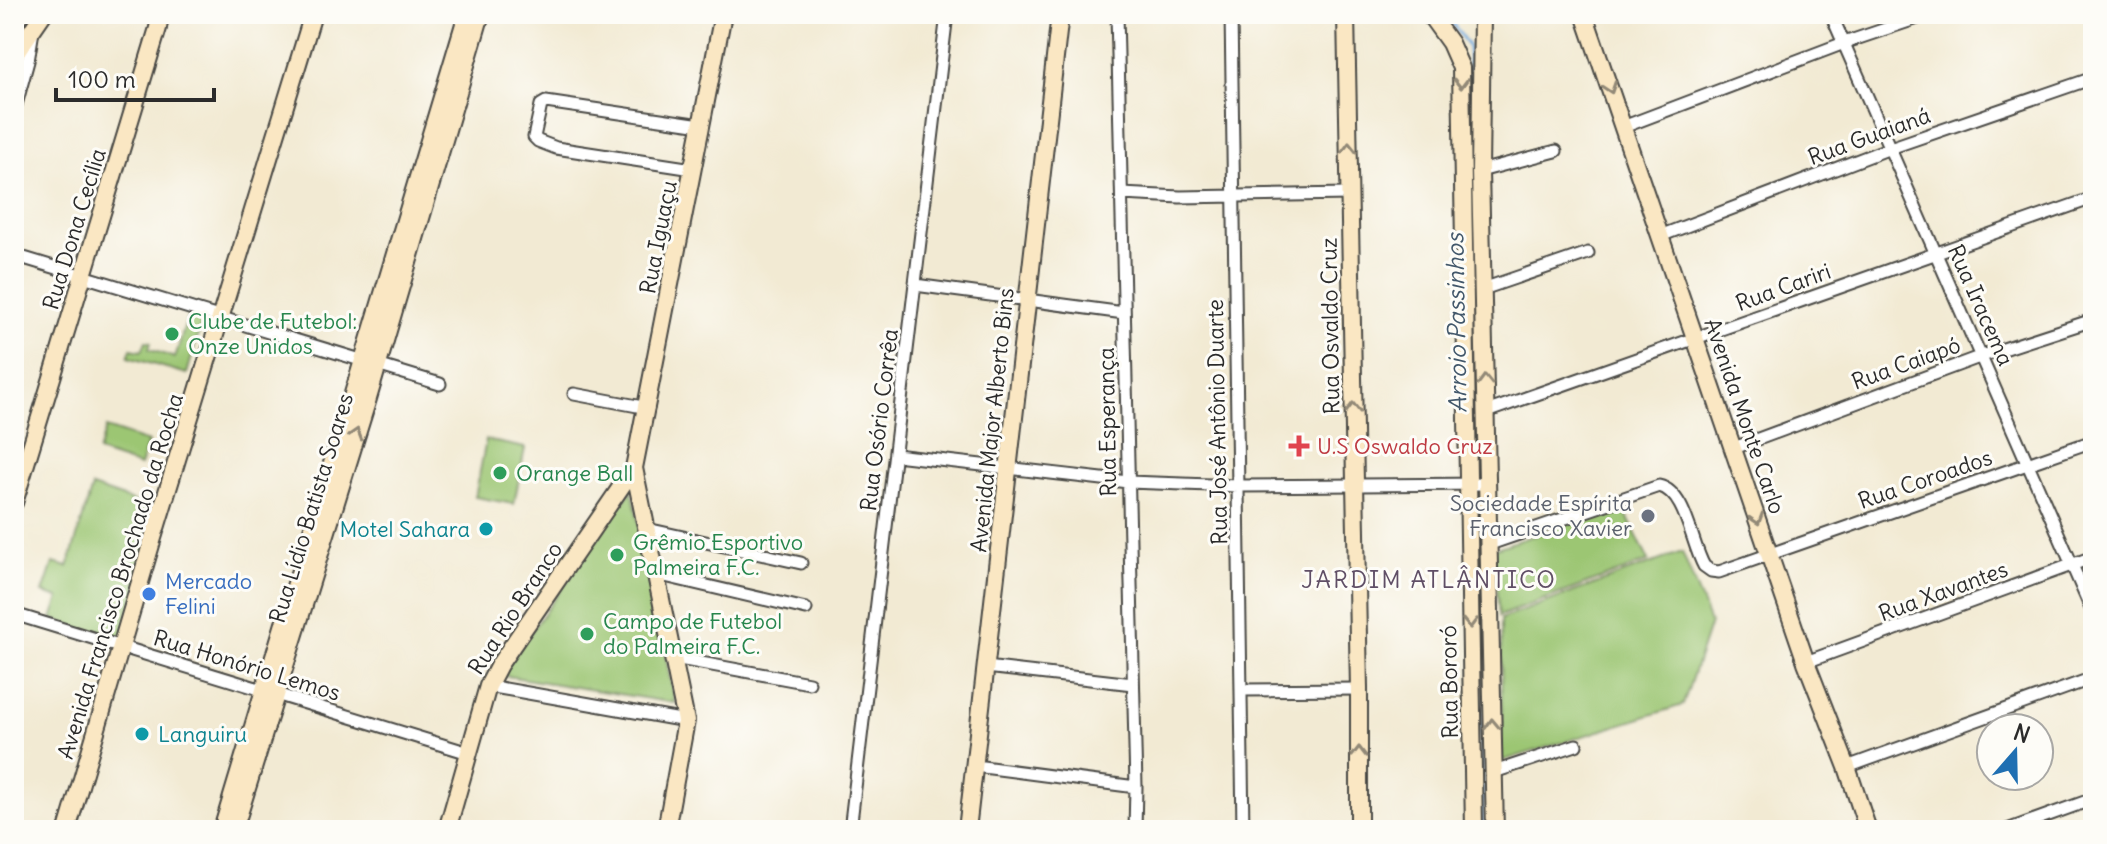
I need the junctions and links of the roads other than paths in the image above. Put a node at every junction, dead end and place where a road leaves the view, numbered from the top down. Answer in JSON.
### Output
{"nodes":[{"id":1,"x":160,"y":14,"type":"edge"},
{"id":2,"x":313,"y":14,"type":"edge"},
{"id":3,"x":467,"y":14,"type":"edge"},
{"id":4,"x":481,"y":14,"type":"edge"},
{"id":5,"x":723,"y":14,"type":"edge"},
{"id":6,"x":947,"y":14,"type":"edge"},
{"id":7,"x":1060,"y":14,"type":"edge"},
{"id":8,"x":1117,"y":14,"type":"edge"},
{"id":9,"x":1231,"y":14,"type":"edge"},
{"id":10,"x":1346,"y":14,"type":"edge"},
{"id":11,"x":1429,"y":14,"type":"edge"},
{"id":12,"x":1482,"y":14,"type":"edge"},
{"id":13,"x":1586,"y":14,"type":"edge"},
{"id":14,"x":1831,"y":14,"type":"edge"},
{"id":15,"x":1930,"y":14,"type":"edge"},
{"id":16,"x":39,"y":21,"type":"edge"},
{"id":17,"x":468,"y":33,"type":"junction"},
{"id":18,"x":1844,"y":43,"type":"junction"},
{"id":19,"x":14,"y":56,"type":"edge"},
{"id":20,"x":2093,"y":78,"type":"edge"},
{"id":21,"x":14,"y":112,"type":"edge"},
{"id":22,"x":701,"y":125,"type":"junction"},
{"id":23,"x":1623,"y":127,"type":"junction"},
{"id":24,"x":1890,"y":148,"type":"junction"},
{"id":25,"x":1556,"y":151,"type":"dead end"},
{"id":26,"x":693,"y":169,"type":"junction"},
{"id":27,"x":1480,"y":171,"type":"junction"},
{"id":28,"x":1122,"y":194,"type":"junction"},
{"id":29,"x":1349,"y":194,"type":"junction"},
{"id":30,"x":1234,"y":196,"type":"junction"},
{"id":31,"x":2093,"y":198,"type":"edge"},
{"id":32,"x":1660,"y":236,"type":"junction"},
{"id":33,"x":1588,"y":253,"type":"dead end"},
{"id":34,"x":1936,"y":253,"type":"junction"},
{"id":35,"x":14,"y":256,"type":"edge"},
{"id":36,"x":83,"y":276,"type":"junction"},
{"id":37,"x":915,"y":285,"type":"junction"},
{"id":38,"x":1483,"y":289,"type":"junction"},
{"id":39,"x":1028,"y":300,"type":"junction"},
{"id":40,"x":1124,"y":313,"type":"junction"},
{"id":41,"x":221,"y":318,"type":"junction"},
{"id":42,"x":2093,"y":320,"type":"edge"},
{"id":43,"x":1696,"y":340,"type":"junction"},
{"id":44,"x":1982,"y":356,"type":"junction"},
{"id":45,"x":370,"y":363,"type":"junction"},
{"id":46,"x":440,"y":384,"type":"dead end"},
{"id":47,"x":574,"y":394,"type":"dead end"},
{"id":48,"x":648,"y":408,"type":"junction"},
{"id":49,"x":1486,"y":412,"type":"junction"},
{"id":50,"x":2093,"y":441,"type":"edge"},
{"id":51,"x":1734,"y":448,"type":"junction"},
{"id":52,"x":895,"y":455,"type":"junction"},
{"id":53,"x":2027,"y":464,"type":"junction"},
{"id":54,"x":1009,"y":467,"type":"junction"},
{"id":55,"x":634,"y":468,"type":"junction"},
{"id":56,"x":1128,"y":482,"type":"junction"},
{"id":57,"x":1477,"y":484,"type":"junction"},
{"id":58,"x":1355,"y":485,"type":"junction"},
{"id":59,"x":1238,"y":486,"type":"junction"},
{"id":60,"x":14,"y":503,"type":"edge"},
{"id":61,"x":647,"y":529,"type":"junction"},
{"id":62,"x":1487,"y":545,"type":"junction"},
{"id":63,"x":1769,"y":555,"type":"junction"},
{"id":64,"x":2093,"y":557,"type":"edge"},
{"id":65,"x":801,"y":563,"type":"dead end"},
{"id":66,"x":2073,"y":564,"type":"junction"},
{"id":67,"x":656,"y":574,"type":"junction"},
{"id":68,"x":806,"y":609,"type":"dead end"},
{"id":69,"x":2093,"y":613,"type":"edge"},
{"id":70,"x":14,"y":614,"type":"edge"},
{"id":71,"x":122,"y":647,"type":"junction"},
{"id":72,"x":674,"y":658,"type":"junction"},
{"id":73,"x":1806,"y":662,"type":"junction"},
{"id":74,"x":986,"y":667,"type":"junction"},
{"id":75,"x":2093,"y":678,"type":"edge"},
{"id":76,"x":809,"y":683,"type":"dead end"},
{"id":77,"x":1133,"y":684,"type":"junction"},
{"id":78,"x":488,"y":686,"type":"junction"},
{"id":79,"x":1359,"y":689,"type":"junction"},
{"id":80,"x":1241,"y":690,"type":"junction"},
{"id":81,"x":270,"y":692,"type":"junction"},
{"id":82,"x":686,"y":721,"type":"junction"},
{"id":83,"x":1576,"y":745,"type":"dead end"},
{"id":84,"x":469,"y":753,"type":"junction"},
{"id":85,"x":975,"y":766,"type":"junction"},
{"id":86,"x":1847,"y":767,"type":"junction"},
{"id":87,"x":247,"y":769,"type":"junction"},
{"id":88,"x":1494,"y":772,"type":"junction"},
{"id":89,"x":1136,"y":787,"type":"junction"},
{"id":90,"x":2093,"y":799,"type":"edge"},
{"id":91,"x":67,"y":830,"type":"edge"},
{"id":92,"x":222,"y":830,"type":"edge"},
{"id":93,"x":234,"y":830,"type":"edge"},
{"id":94,"x":447,"y":830,"type":"edge"},
{"id":95,"x":666,"y":830,"type":"edge"},
{"id":96,"x":850,"y":830,"type":"edge"},
{"id":97,"x":967,"y":830,"type":"edge"},
{"id":98,"x":1135,"y":830,"type":"edge"},
{"id":99,"x":1243,"y":830,"type":"edge"},
{"id":100,"x":1359,"y":830,"type":"edge"},
{"id":101,"x":1474,"y":830,"type":"edge"},
{"id":102,"x":1495,"y":830,"type":"edge"},
{"id":103,"x":1868,"y":830,"type":"edge"},
{"id":104,"x":2007,"y":830,"type":"edge"}],
"edges":[{"from":1,"to":36,"type":"street","name":"Rua Dona Cecília"},
{"from":2,"to":41,"type":"street","name":"Avenida Francisco Brochado da Rocha"},
{"from":3,"to":17,"type":"street","name":"Rua Lídio Batista Soares"},
{"from":4,"to":17,"type":"street","name":"Rua Lídio Batista Soares"},
{"from":5,"to":22,"type":"street","name":"Rua Iguaçu"},
{"from":6,"to":37,"type":"street","name":"Rua Osório Corrêa"},
{"from":7,"to":39,"type":"street","name":"Avenida Major Alberto Bins"},
{"from":8,"to":28,"type":"street","name":"Rua Esperança"},
{"from":9,"to":30,"type":"street","name":"Rua José Antônio Duarte"},
{"from":29,"to":10,"type":"street","name":"Rua Osvaldo Cruz","one_way":true},
{"from":11,"to":57,"type":"street","name":"Rua Bororó","one_way":true},
{"from":12,"to":27,"type":"street"},
{"from":13,"to":23,"type":"street","name":"Avenida Monte Carlo","one_way":true},
{"from":14,"to":18,"type":"street","name":"Rua Iracema"},
{"from":15,"to":18,"type":"street"},
{"from":16,"to":19,"type":"street"},
{"from":16,"to":21,"type":"street"},
{"from":17,"to":45,"type":"street","name":"Rua Lídio Batista Soares"},
{"from":18,"to":23,"type":"street"},
{"from":18,"to":24,"type":"street","name":"Rua Iracema"},
{"from":20,"to":24,"type":"street","name":"Rua Guaianá"},
{"from":22,"to":26,"type":"street","name":"Rua Iguaçu"},
{"from":22,"to":26,"type":"street"},
{"from":23,"to":32,"type":"street","name":"Avenida Monte Carlo"},
{"from":24,"to":32,"type":"street","name":"Rua Guaianá"},
{"from":24,"to":34,"type":"street","name":"Rua Iracema"},
{"from":25,"to":27,"type":"street"},
{"from":26,"to":48,"type":"street","name":"Rua Iguaçu"},
{"from":27,"to":38,"type":"street"},
{"from":28,"to":30,"type":"street"},
{"from":28,"to":40,"type":"street","name":"Rua Esperança"},
{"from":29,"to":30,"type":"street"},
{"from":58,"to":29,"type":"street","name":"Rua Osvaldo Cruz","one_way":true},
{"from":30,"to":59,"type":"street","name":"Rua José Antônio Duarte"},
{"from":31,"to":34,"type":"street","name":"Rua Cariri"},
{"from":32,"to":43,"type":"street","name":"Avenida Monte Carlo"},
{"from":33,"to":38,"type":"street"},
{"from":34,"to":43,"type":"street","name":"Rua Cariri"},
{"from":34,"to":44,"type":"street","name":"Rua Iracema"},
{"from":35,"to":36,"type":"street"},
{"from":36,"to":41,"type":"street"},
{"from":36,"to":60,"type":"street","name":"Rua Dona Cecília"},
{"from":37,"to":39,"type":"street"},
{"from":37,"to":52,"type":"street","name":"Rua Osório Corrêa"},
{"from":49,"to":38,"type":"street","one_way":true},
{"from":39,"to":40,"type":"street"},
{"from":39,"to":54,"type":"street","name":"Avenida Major Alberto Bins"},
{"from":40,"to":56,"type":"street","name":"Rua Esperança"},
{"from":41,"to":45,"type":"street"},
{"from":41,"to":71,"type":"street","name":"Avenida Francisco Brochado da Rocha"},
{"from":42,"to":44,"type":"street","name":"Rua Caiapó"},
{"from":43,"to":49,"type":"street","name":"Rua Cariri"},
{"from":43,"to":51,"type":"street","name":"Avenida Monte Carlo"},
{"from":44,"to":51,"type":"street","name":"Rua Caiapó"},
{"from":44,"to":53,"type":"street","name":"Rua Iracema"},
{"from":45,"to":46,"type":"street"},
{"from":45,"to":81,"type":"street","name":"Rua Lídio Batista Soares"},
{"from":47,"to":48,"type":"street"},
{"from":48,"to":55,"type":"street","name":"Rua Iguaçu"},
{"from":49,"to":57,"type":"street"},
{"from":50,"to":53,"type":"street","name":"Rua Coroados"},
{"from":51,"to":63,"type":"street","name":"Avenida Monte Carlo","one_way":true},
{"from":52,"to":54,"type":"street"},
{"from":52,"to":96,"type":"street","name":"Rua Osório Corrêa"},
{"from":53,"to":63,"type":"street","name":"Rua Coroados"},
{"from":53,"to":66,"type":"street","name":"Rua Iracema"},
{"from":54,"to":56,"type":"street"},
{"from":54,"to":74,"type":"street","name":"Avenida Major Alberto Bins"},
{"from":55,"to":61,"type":"street"},
{"from":55,"to":78,"type":"street","name":"Rua Rio Branco"},
{"from":56,"to":59,"type":"street"},
{"from":56,"to":77,"type":"street","name":"Rua Esperança"},
{"from":57,"to":58,"type":"street"},
{"from":57,"to":62,"type":"street"},
{"from":57,"to":101,"type":"street","name":"Rua Bororó","one_way":true},
{"from":58,"to":59,"type":"street"},
{"from":58,"to":79,"type":"street","name":"Rua Osvaldo Cruz"},
{"from":59,"to":80,"type":"street","name":"Rua José Antônio Duarte"},
{"from":61,"to":65,"type":"street"},
{"from":61,"to":67,"type":"street"},
{"from":62,"to":63,"type":"street","name":"Rua Coroados"},
{"from":88,"to":62,"type":"street","one_way":true},
{"from":63,"to":73,"type":"street","name":"Avenida Monte Carlo"},
{"from":64,"to":66,"type":"street","name":"Rua Xavantes"},
{"from":66,"to":69,"type":"street","name":"Rua Iracema"},
{"from":66,"to":73,"type":"street","name":"Rua Xavantes"},
{"from":67,"to":68,"type":"street"},
{"from":67,"to":72,"type":"street"},
{"from":70,"to":71,"type":"street","name":"Rua Honório Lemos"},
{"from":71,"to":81,"type":"street","name":"Rua Honório Lemos"},
{"from":71,"to":91,"type":"street","name":"Avenida Francisco Brochado da Rocha"},
{"from":72,"to":76,"type":"street"},
{"from":72,"to":82,"type":"street"},
{"from":73,"to":86,"type":"street","name":"Avenida Monte Carlo"},
{"from":74,"to":77,"type":"street"},
{"from":74,"to":85,"type":"street","name":"Avenida Major Alberto Bins"},
{"from":75,"to":86,"type":"street"},
{"from":77,"to":89,"type":"street","name":"Rua Esperança"},
{"from":78,"to":82,"type":"street"},
{"from":78,"to":84,"type":"street","name":"Rua Rio Branco"},
{"from":79,"to":80,"type":"street"},
{"from":100,"to":79,"type":"street","name":"Rua Osvaldo Cruz","one_way":true},
{"from":80,"to":99,"type":"street","name":"Rua José Antônio Duarte"},
{"from":81,"to":84,"type":"street","name":"Rua Honório Lemos"},
{"from":81,"to":87,"type":"street","name":"Rua Lídio Batista Soares"},
{"from":82,"to":95,"type":"street"},
{"from":83,"to":88,"type":"street"},
{"from":84,"to":94,"type":"street","name":"Rua Rio Branco"},
{"from":85,"to":89,"type":"street"},
{"from":85,"to":97,"type":"street","name":"Avenida Major Alberto Bins"},
{"from":86,"to":103,"type":"street","name":"Avenida Monte Carlo"},
{"from":87,"to":92,"type":"street","name":"Rua Lídio Batista Soares"},
{"from":87,"to":93,"type":"street","name":"Rua Lídio Batista Soares"},
{"from":88,"to":102,"type":"street"},
{"from":89,"to":98,"type":"street","name":"Rua Esperança"},
{"from":90,"to":104,"type":"street"}]}
